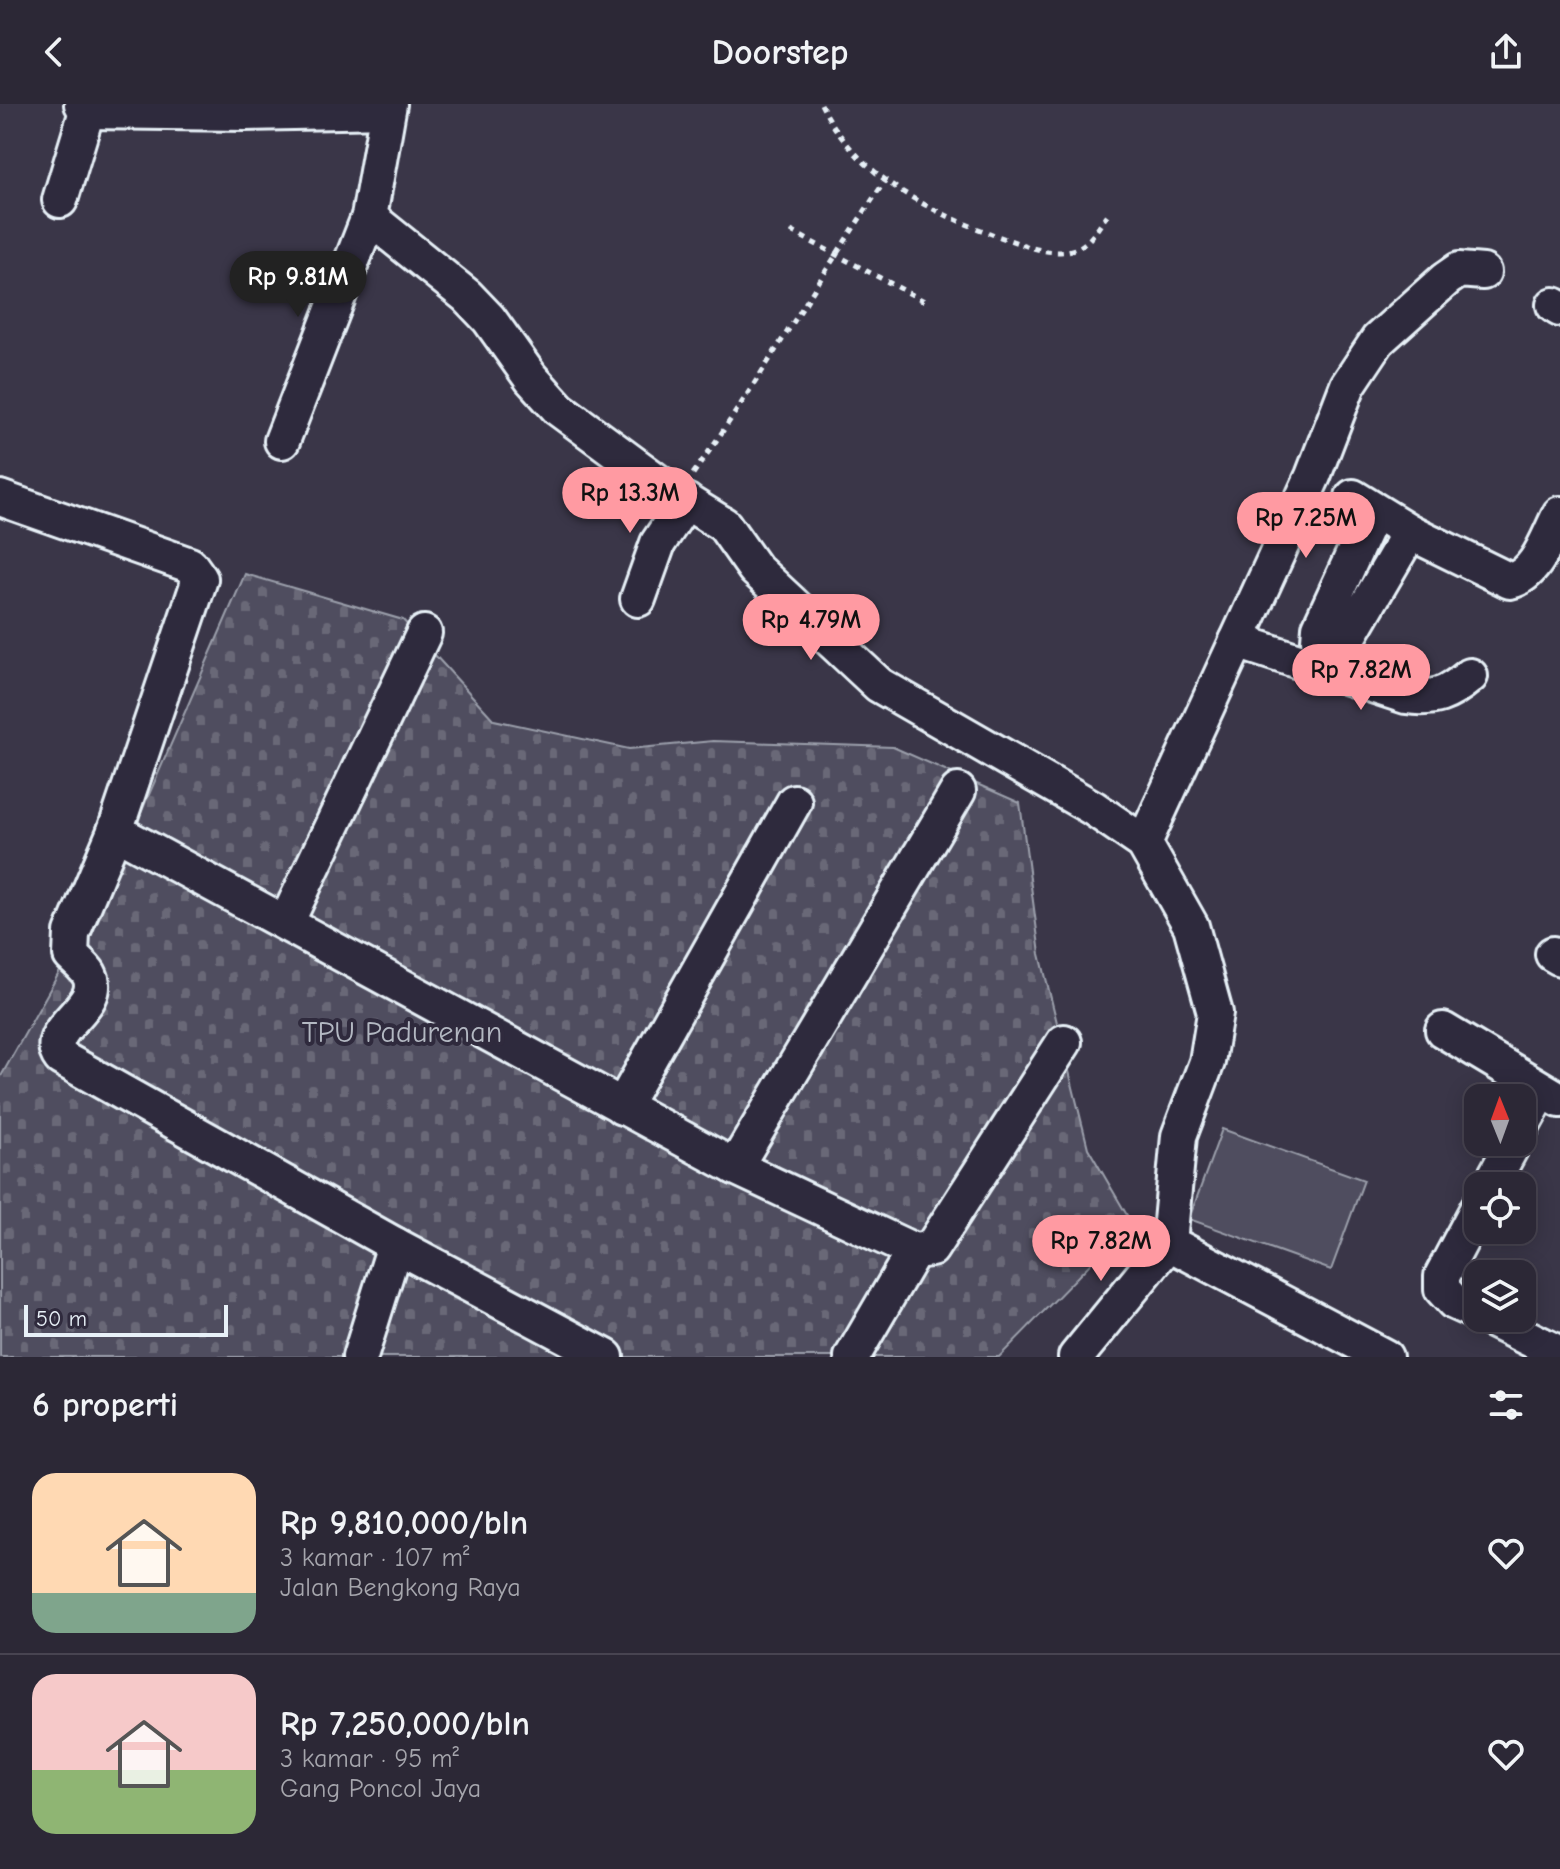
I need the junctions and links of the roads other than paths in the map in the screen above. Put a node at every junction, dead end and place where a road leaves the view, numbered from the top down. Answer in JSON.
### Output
{"nodes":[{"id":1,"x":85,"y":107,"type":"edge"},
{"id":2,"x":388,"y":107,"type":"edge"},
{"id":3,"x":60,"y":200,"type":"dead end"},
{"id":4,"x":369,"y":217,"type":"junction"},
{"id":5,"x":1483,"y":272,"type":"dead end"},
{"id":6,"x":282,"y":441,"type":"dead end"},
{"id":7,"x":0,"y":498,"type":"edge"},
{"id":8,"x":682,"y":499,"type":"junction"},
{"id":9,"x":1560,"y":514,"type":"edge"},
{"id":10,"x":1410,"y":532,"type":"junction"},
{"id":11,"x":638,"y":599,"type":"dead end"},
{"id":12,"x":424,"y":633,"type":"dead end"},
{"id":13,"x":1237,"y":641,"type":"junction"},
{"id":14,"x":1470,"y":676,"type":"dead end"},
{"id":15,"x":958,"y":791,"type":"dead end"},
{"id":16,"x":794,"y":802,"type":"dead end"},
{"id":17,"x":115,"y":831,"type":"junction"},
{"id":18,"x":1144,"y":843,"type":"junction"},
{"id":19,"x":286,"y":923,"type":"junction"},
{"id":20,"x":1443,"y":1030,"type":"dead end"},
{"id":21,"x":1064,"y":1042,"type":"dead end"},
{"id":22,"x":1551,"y":1095,"type":"edge"},
{"id":23,"x":622,"y":1107,"type":"junction"},
{"id":24,"x":1536,"y":1111,"type":"edge"},
{"id":25,"x":735,"y":1167,"type":"junction"},
{"id":26,"x":1464,"y":1234,"type":"edge"},
{"id":27,"x":1169,"y":1243,"type":"junction"},
{"id":28,"x":395,"y":1245,"type":"junction"},
{"id":29,"x":914,"y":1251,"type":"junction"},
{"id":30,"x":1464,"y":1307,"type":"edge"},
{"id":31,"x":1528,"y":1332,"type":"edge"},
{"id":32,"x":1556,"y":1342,"type":"edge"},
{"id":33,"x":360,"y":1357,"type":"edge"},
{"id":34,"x":606,"y":1357,"type":"edge"},
{"id":35,"x":852,"y":1357,"type":"edge"},
{"id":36,"x":1076,"y":1357,"type":"edge"},
{"id":37,"x":1385,"y":1357,"type":"edge"}],
"edges":[{"from":1,"to":2,"type":"street"},
{"from":1,"to":3,"type":"street"},
{"from":2,"to":4,"type":"street"},
{"from":4,"to":6,"type":"street"},
{"from":4,"to":8,"type":"street"},
{"from":5,"to":13,"type":"street"},
{"from":7,"to":17,"type":"street"},
{"from":8,"to":11,"type":"street"},
{"from":8,"to":18,"type":"street"},
{"from":9,"to":10,"type":"street"},
{"from":10,"to":10,"type":"street"},
{"from":12,"to":19,"type":"street"},
{"from":13,"to":14,"type":"street"},
{"from":13,"to":18,"type":"street"},
{"from":15,"to":25,"type":"street"},
{"from":16,"to":23,"type":"street"},
{"from":17,"to":19,"type":"street"},
{"from":17,"to":28,"type":"street"},
{"from":18,"to":27,"type":"street"},
{"from":19,"to":23,"type":"street"},
{"from":20,"to":22,"type":"street"},
{"from":21,"to":29,"type":"street"},
{"from":22,"to":24,"type":"street"},
{"from":23,"to":25,"type":"street"},
{"from":25,"to":29,"type":"street"},
{"from":26,"to":30,"type":"street"},
{"from":27,"to":36,"type":"street"},
{"from":27,"to":37,"type":"street"},
{"from":28,"to":33,"type":"street"},
{"from":28,"to":34,"type":"street"},
{"from":29,"to":35,"type":"street"},
{"from":31,"to":32,"type":"street"}]}
